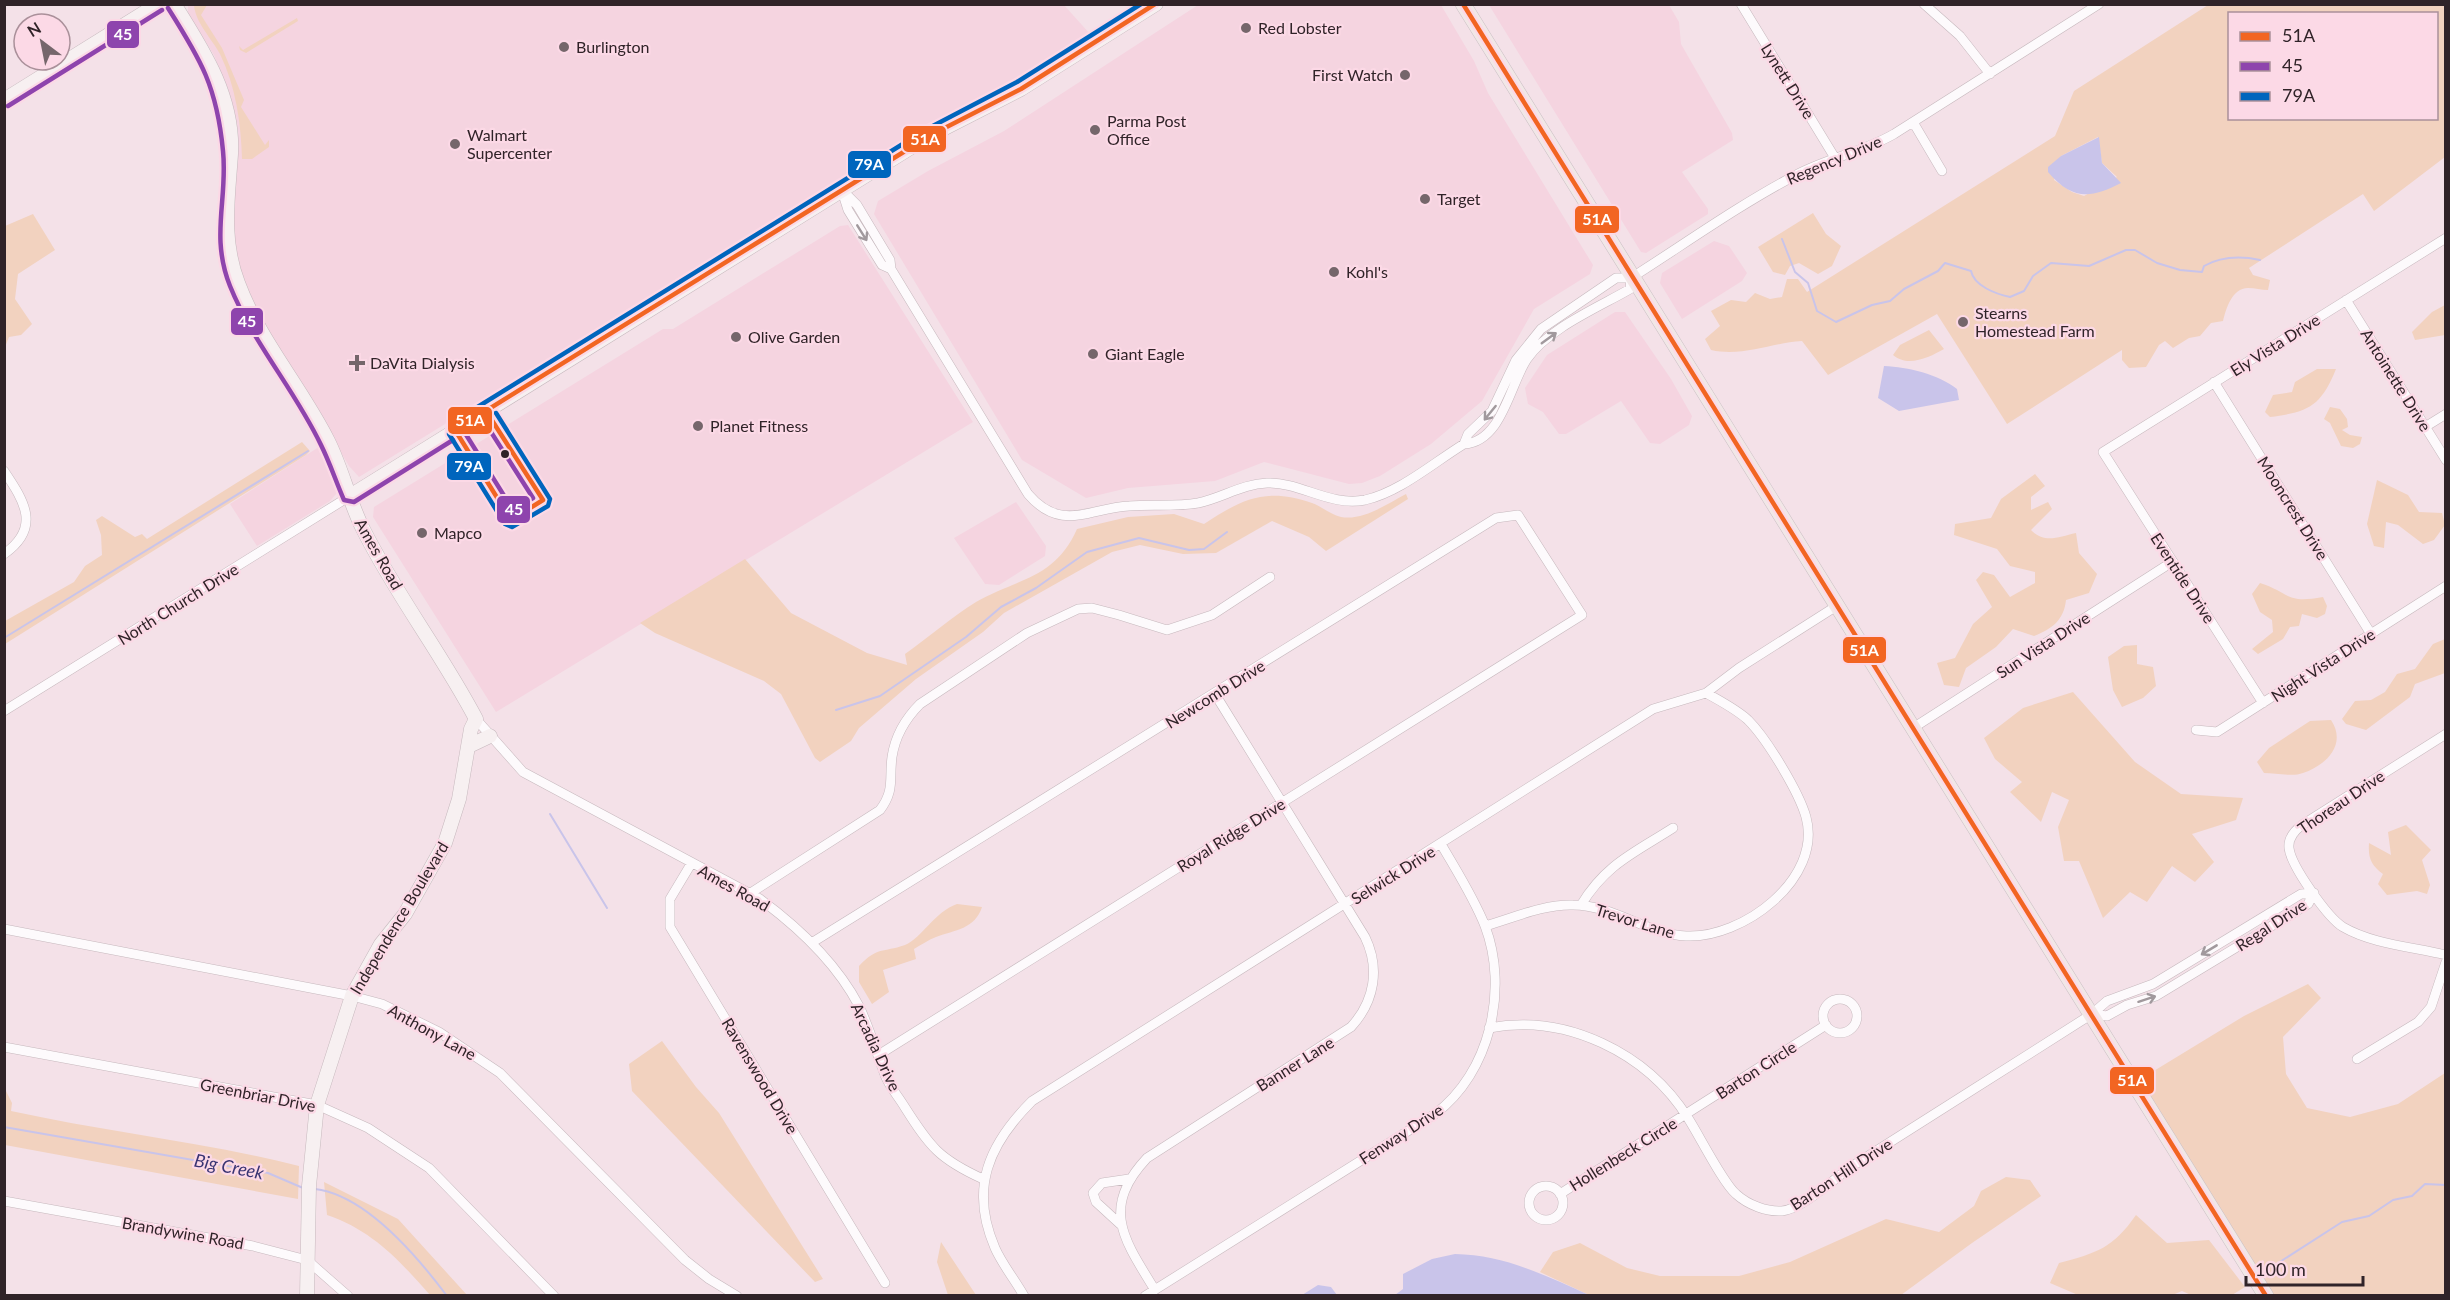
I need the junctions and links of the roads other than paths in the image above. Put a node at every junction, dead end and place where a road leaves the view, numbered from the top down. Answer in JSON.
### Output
{"nodes":[{"id":1,"x":158,"y":4,"type":"edge"},
{"id":2,"x":174,"y":4,"type":"edge"},
{"id":3,"x":1156,"y":4,"type":"edge"},
{"id":4,"x":1463,"y":4,"type":"edge"},
{"id":5,"x":1741,"y":4,"type":"edge"},
{"id":6,"x":1924,"y":4,"type":"edge"},
{"id":7,"x":2099,"y":4,"type":"edge"},
{"id":8,"x":1990,"y":74,"type":"junction"},
{"id":9,"x":4,"y":100,"type":"edge"},
{"id":10,"x":1913,"y":122,"type":"junction"},
{"id":11,"x":1835,"y":158,"type":"junction"},
{"id":12,"x":1942,"y":171,"type":"dead end"},
{"id":13,"x":842,"y":190,"type":"junction"},
{"id":14,"x":2445,"y":238,"type":"edge"},
{"id":15,"x":1631,"y":278,"type":"junction"},
{"id":16,"x":2346,"y":300,"type":"junction"},
{"id":17,"x":2214,"y":382,"type":"junction"},
{"id":18,"x":2445,"y":414,"type":"edge"},
{"id":19,"x":2425,"y":427,"type":"junction"},
{"id":20,"x":1464,"y":444,"type":"junction"},
{"id":21,"x":2103,"y":452,"type":"joint"},
{"id":22,"x":2445,"y":460,"type":"edge"},
{"id":23,"x":4,"y":471,"type":"edge"},
{"id":24,"x":351,"y":496,"type":"junction"},
{"id":25,"x":6,"y":553,"type":"edge"},
{"id":26,"x":2172,"y":562,"type":"junction"},
{"id":27,"x":1270,"y":577,"type":"dead end"},
{"id":28,"x":2445,"y":586,"type":"edge"},
{"id":29,"x":1835,"y":607,"type":"junction"},
{"id":30,"x":1582,"y":615,"type":"joint"},
{"id":31,"x":2371,"y":634,"type":"junction"},
{"id":32,"x":1706,"y":693,"type":"junction"},
{"id":33,"x":1215,"y":694,"type":"junction"},
{"id":34,"x":2263,"y":703,"type":"junction"},
{"id":35,"x":4,"y":711,"type":"edge"},
{"id":36,"x":476,"y":719,"type":"junction"},
{"id":37,"x":1913,"y":728,"type":"junction"},
{"id":38,"x":2196,"y":730,"type":"dead end"},
{"id":39,"x":2445,"y":734,"type":"edge"},
{"id":40,"x":490,"y":736,"type":"junction"},
{"id":41,"x":469,"y":746,"type":"junction"},
{"id":42,"x":1283,"y":802,"type":"junction"},
{"id":43,"x":1673,"y":828,"type":"dead end"},
{"id":44,"x":1442,"y":844,"type":"junction"},
{"id":45,"x":691,"y":864,"type":"junction"},
{"id":46,"x":2314,"y":893,"type":"junction"},
{"id":47,"x":749,"y":894,"type":"junction"},
{"id":48,"x":1345,"y":904,"type":"junction"},
{"id":49,"x":1581,"y":905,"type":"junction"},
{"id":50,"x":1485,"y":926,"type":"junction"},
{"id":51,"x":4,"y":929,"type":"edge"},
{"id":52,"x":813,"y":942,"type":"junction"},
{"id":53,"x":2445,"y":955,"type":"edge"},
{"id":54,"x":2445,"y":962,"type":"edge"},
{"id":55,"x":2186,"y":963,"type":"junction"},
{"id":56,"x":2193,"y":974,"type":"junction"},
{"id":57,"x":352,"y":996,"type":"junction"},
{"id":58,"x":2092,"y":1014,"type":"junction"},
{"id":59,"x":1826,"y":1025,"type":"dead end"},
{"id":60,"x":1489,"y":1028,"type":"junction"},
{"id":61,"x":4,"y":1047,"type":"edge"},
{"id":62,"x":880,"y":1054,"type":"junction"},
{"id":63,"x":2357,"y":1059,"type":"dead end"},
{"id":64,"x":317,"y":1105,"type":"junction"},
{"id":65,"x":1686,"y":1115,"type":"junction"},
{"id":66,"x":983,"y":1179,"type":"junction"},
{"id":67,"x":1129,"y":1179,"type":"junction"},
{"id":68,"x":1560,"y":1194,"type":"dead end"},
{"id":69,"x":4,"y":1201,"type":"edge"},
{"id":70,"x":1120,"y":1224,"type":"junction"},
{"id":71,"x":307,"y":1260,"type":"junction"},
{"id":72,"x":885,"y":1283,"type":"dead end"},
{"id":73,"x":1155,"y":1290,"type":"junction"},
{"id":74,"x":307,"y":1296,"type":"edge"},
{"id":75,"x":348,"y":1296,"type":"edge"},
{"id":76,"x":554,"y":1296,"type":"edge"},
{"id":77,"x":737,"y":1296,"type":"edge"},
{"id":78,"x":1024,"y":1296,"type":"edge"},
{"id":79,"x":1145,"y":1296,"type":"edge"},
{"id":80,"x":2266,"y":1296,"type":"edge"}],
"edges":[{"from":1,"to":9,"type":"street"},
{"from":2,"to":24,"type":"street","name":"Ames Road"},
{"from":3,"to":13,"type":"street"},
{"from":4,"to":15,"type":"main road"},
{"from":5,"to":11,"type":"street","name":"Lynett Drive"},
{"from":6,"to":8,"type":"street"},
{"from":7,"to":8,"type":"street","name":"Regency Drive"},
{"from":8,"to":10,"type":"street","name":"Regency Drive"},
{"from":10,"to":11,"type":"street","name":"Regency Drive"},
{"from":10,"to":12,"type":"street"},
{"from":11,"to":15,"type":"street","name":"Regency Drive"},
{"from":13,"to":20,"type":"street"},
{"from":13,"to":24,"type":"street"},
{"from":14,"to":16,"type":"street","name":"Ely Vista Drive"},
{"from":15,"to":20,"type":"street","one_way":true},
{"from":20,"to":15,"type":"street","one_way":true},
{"from":15,"to":29,"type":"main road"},
{"from":16,"to":17,"type":"street","name":"Ely Vista Drive"},
{"from":16,"to":19,"type":"street","name":"Antoinette Drive"},
{"from":17,"to":21,"type":"street","name":"Ely Vista Drive"},
{"from":17,"to":31,"type":"street","name":"Mooncrest Drive"},
{"from":18,"to":19,"type":"street"},
{"from":19,"to":22,"type":"street","name":"Antoinette Drive"},
{"from":21,"to":26,"type":"street","name":"Eventide Drive"},
{"from":23,"to":25,"type":"street"},
{"from":24,"to":35,"type":"street","name":"North Church Drive"},
{"from":24,"to":36,"type":"street","name":"Ames Road"},
{"from":26,"to":34,"type":"street","name":"Eventide Drive"},
{"from":26,"to":37,"type":"street","name":"Sun Vista Drive"},
{"from":27,"to":47,"type":"street"},
{"from":28,"to":31,"type":"street","name":"Night Vista Drive"},
{"from":29,"to":32,"type":"street","name":"Selwick Drive"},
{"from":29,"to":37,"type":"main road"},
{"from":30,"to":33,"type":"street","name":"Newcomb Drive"},
{"from":30,"to":42,"type":"street","name":"Royal Ridge Drive"},
{"from":31,"to":34,"type":"street","name":"Night Vista Drive"},
{"from":32,"to":44,"type":"street","name":"Selwick Drive"},
{"from":32,"to":49,"type":"street","name":"Trevor Lane"},
{"from":33,"to":42,"type":"street","name":"Banner Lane"},
{"from":33,"to":52,"type":"street","name":"Newcomb Drive"},
{"from":34,"to":38,"type":"street","name":"Night Vista Drive"},
{"from":36,"to":40,"type":"street","name":"Ames Road"},
{"from":36,"to":41,"type":"street","name":"Independence Boulevard"},
{"from":37,"to":58,"type":"main road"},
{"from":39,"to":46,"type":"street","name":"Thoreau Drive"},
{"from":40,"to":41,"type":"street"},
{"from":40,"to":45,"type":"street","name":"Ames Road"},
{"from":41,"to":57,"type":"street","name":"Independence Boulevard"},
{"from":42,"to":48,"type":"street","name":"Banner Lane"},
{"from":42,"to":62,"type":"street","name":"Royal Ridge Drive"},
{"from":43,"to":49,"type":"street"},
{"from":44,"to":48,"type":"street","name":"Selwick Drive"},
{"from":44,"to":50,"type":"street","name":"Fenway Drive"},
{"from":45,"to":47,"type":"street","name":"Ames Road"},
{"from":45,"to":72,"type":"street","name":"Ravenswood Drive"},
{"from":46,"to":53,"type":"street"},
{"from":46,"to":55,"type":"street","name":"Regal Drive","one_way":true},
{"from":46,"to":56,"type":"street","name":"Regal Drive"},
{"from":47,"to":52,"type":"street","name":"Ames Road"},
{"from":48,"to":66,"type":"street","name":"Selwick Drive"},
{"from":48,"to":67,"type":"street","name":"Banner Lane"},
{"from":49,"to":50,"type":"street","name":"Trevor Lane"},
{"from":50,"to":60,"type":"street","name":"Fenway Drive"},
{"from":51,"to":57,"type":"street","name":"Anthony Lane"},
{"from":52,"to":62,"type":"street","name":"Arcadia Drive"},
{"from":54,"to":63,"type":"street"},
{"from":55,"to":56,"type":"street"},
{"from":55,"to":58,"type":"street","name":"Regal Drive"},
{"from":58,"to":56,"type":"street","name":"Regal Drive","one_way":true},
{"from":57,"to":64,"type":"street","name":"Independence Boulevard"},
{"from":57,"to":77,"type":"street","name":"Anthony Lane"},
{"from":58,"to":65,"type":"street","name":"Barton Hill Drive"},
{"from":58,"to":80,"type":"main road"},
{"from":59,"to":65,"type":"street","name":"Barton Circle"},
{"from":60,"to":65,"type":"street","name":"Barton Hill Drive"},
{"from":60,"to":73,"type":"street","name":"Fenway Drive"},
{"from":61,"to":64,"type":"street","name":"Greenbriar Drive"},
{"from":62,"to":66,"type":"street","name":"Arcadia Drive"},
{"from":64,"to":71,"type":"street","name":"Independence Boulevard"},
{"from":64,"to":76,"type":"street","name":"Greenbriar Drive"},
{"from":65,"to":68,"type":"street","name":"Hollenbeck Circle"},
{"from":66,"to":78,"type":"street"},
{"from":67,"to":70,"type":"street","name":"Banner Lane"},
{"from":67,"to":70,"type":"street"},
{"from":69,"to":71,"type":"street","name":"Brandywine Road"},
{"from":70,"to":73,"type":"street"},
{"from":71,"to":74,"type":"street","name":"Independence Boulevard"},
{"from":71,"to":75,"type":"street","name":"Brandywine Road"},
{"from":73,"to":79,"type":"street","name":"Fenway Drive"}]}
